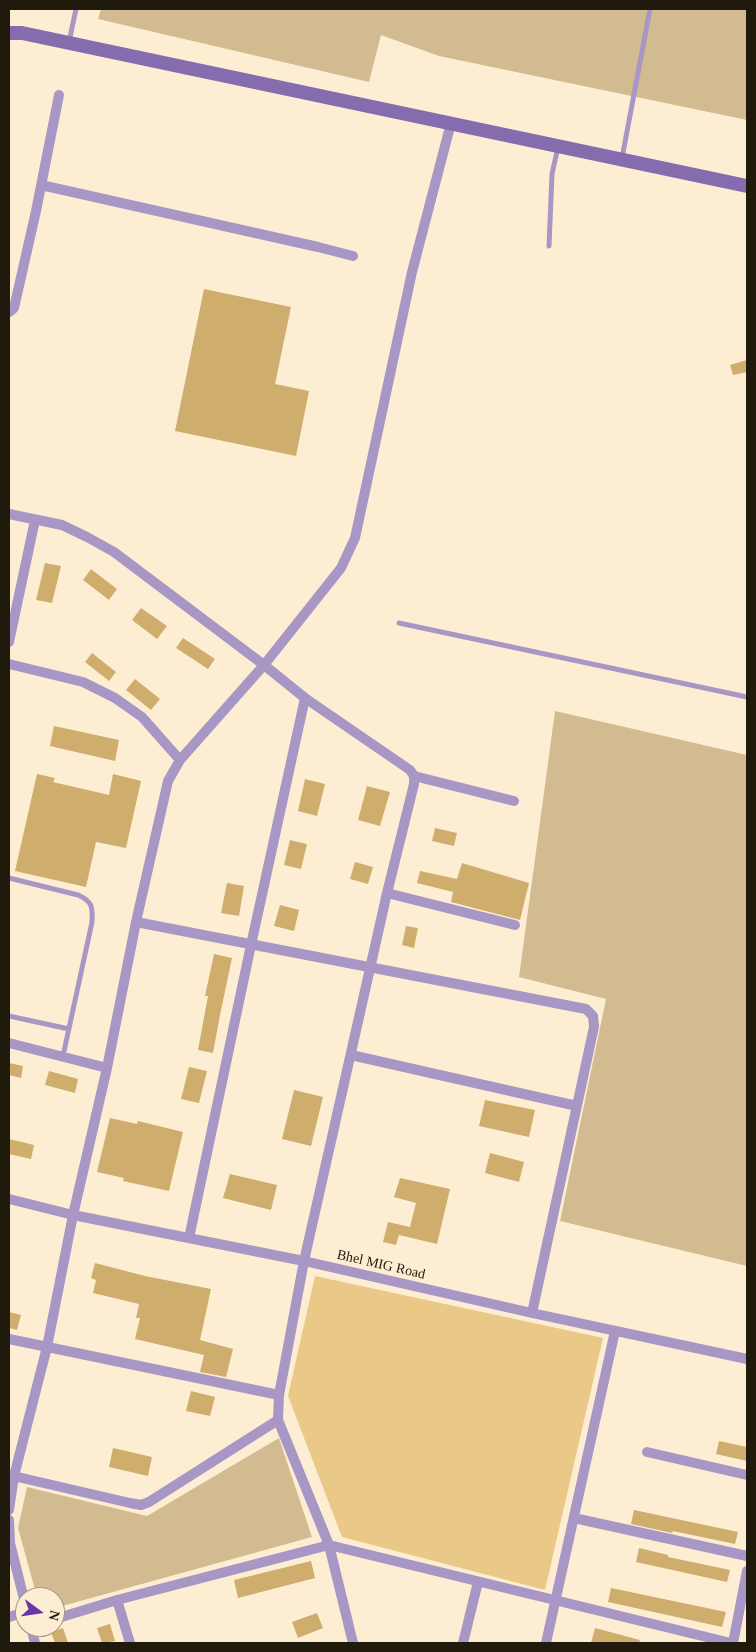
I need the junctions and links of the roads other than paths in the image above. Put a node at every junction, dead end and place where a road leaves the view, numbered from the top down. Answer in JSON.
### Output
{"nodes":[{"id":1,"x":76,"y":9,"type":"edge"},
{"id":2,"x":650,"y":9,"type":"edge"},
{"id":3,"x":9,"y":26,"type":"edge"},
{"id":4,"x":16,"y":33,"type":"edge"},
{"id":5,"x":69,"y":43,"type":"junction"},
{"id":6,"x":59,"y":95,"type":"dead end"},
{"id":7,"x":451,"y":123,"type":"junction"},
{"id":8,"x":558,"y":146,"type":"junction"},
{"id":9,"x":622,"y":159,"type":"junction"},
{"id":10,"x":41,"y":185,"type":"junction"},
{"id":11,"x":747,"y":186,"type":"edge"},
{"id":12,"x":549,"y":246,"type":"dead end"},
{"id":13,"x":352,"y":256,"type":"dead end"},
{"id":14,"x":9,"y":312,"type":"edge"},
{"id":15,"x":9,"y":514,"type":"edge"},
{"id":16,"x":35,"y":520,"type":"junction"},
{"id":17,"x":398,"y":623,"type":"dead end"},
{"id":18,"x":9,"y":642,"type":"edge"},
{"id":19,"x":9,"y":664,"type":"edge"},
{"id":20,"x":264,"y":665,"type":"junction"},
{"id":21,"x":747,"y":697,"type":"edge"},
{"id":22,"x":305,"y":698,"type":"junction"},
{"id":23,"x":180,"y":760,"type":"junction"},
{"id":24,"x":414,"y":776,"type":"junction"},
{"id":25,"x":514,"y":801,"type":"dead end"},
{"id":26,"x":9,"y":878,"type":"edge"},
{"id":27,"x":386,"y":893,"type":"junction"},
{"id":28,"x":136,"y":922,"type":"junction"},
{"id":29,"x":515,"y":925,"type":"dead end"},
{"id":30,"x":251,"y":945,"type":"junction"},
{"id":31,"x":370,"y":967,"type":"junction"},
{"id":32,"x":9,"y":1016,"type":"edge"},
{"id":33,"x":69,"y":1029,"type":"junction"},
{"id":34,"x":9,"y":1044,"type":"edge"},
{"id":35,"x":351,"y":1056,"type":"junction"},
{"id":36,"x":63,"y":1057,"type":"junction"},
{"id":37,"x":107,"y":1068,"type":"junction"},
{"id":38,"x":577,"y":1106,"type":"junction"},
{"id":39,"x":9,"y":1199,"type":"edge"},
{"id":40,"x":73,"y":1215,"type":"junction"},
{"id":41,"x":189,"y":1238,"type":"junction"},
{"id":42,"x":304,"y":1261,"type":"junction"},
{"id":43,"x":532,"y":1313,"type":"junction"},
{"id":44,"x":615,"y":1331,"type":"junction"},
{"id":45,"x":9,"y":1339,"type":"edge"},
{"id":46,"x":47,"y":1347,"type":"junction"},
{"id":47,"x":747,"y":1360,"type":"edge"},
{"id":48,"x":278,"y":1395,"type":"junction"},
{"id":49,"x":278,"y":1420,"type":"junction"},
{"id":50,"x":647,"y":1452,"type":"dead end"},
{"id":51,"x":11,"y":1475,"type":"edge"},
{"id":52,"x":747,"y":1475,"type":"edge"},
{"id":53,"x":9,"y":1510,"type":"edge"},
{"id":54,"x":574,"y":1518,"type":"junction"},
{"id":55,"x":9,"y":1520,"type":"edge"},
{"id":56,"x":329,"y":1545,"type":"junction"},
{"id":57,"x":747,"y":1556,"type":"edge"},
{"id":58,"x":747,"y":1570,"type":"edge"},
{"id":59,"x":478,"y":1582,"type":"junction"},
{"id":60,"x":21,"y":1587,"type":"edge"},
{"id":61,"x":117,"y":1600,"type":"junction"},
{"id":62,"x":555,"y":1602,"type":"junction"},
{"id":63,"x":65,"y":1616,"type":"edge"},
{"id":64,"x":130,"y":1643,"type":"edge"},
{"id":65,"x":353,"y":1643,"type":"edge"},
{"id":66,"x":463,"y":1643,"type":"edge"},
{"id":67,"x":546,"y":1643,"type":"edge"},
{"id":68,"x":732,"y":1643,"type":"edge"}],
"edges":[{"from":1,"to":5,"type":"lane"},
{"from":2,"to":9,"type":"lane"},
{"from":3,"to":4,"type":"street"},
{"from":4,"to":5,"type":"street"},
{"from":5,"to":7,"type":"street"},
{"from":6,"to":10,"type":"street"},
{"from":7,"to":8,"type":"street"},
{"from":7,"to":20,"type":"street"},
{"from":8,"to":9,"type":"street"},
{"from":8,"to":12,"type":"lane"},
{"from":9,"to":11,"type":"street"},
{"from":10,"to":13,"type":"street"},
{"from":10,"to":14,"type":"street"},
{"from":15,"to":16,"type":"street"},
{"from":16,"to":18,"type":"street"},
{"from":16,"to":20,"type":"street"},
{"from":17,"to":21,"type":"lane"},
{"from":19,"to":23,"type":"street"},
{"from":20,"to":22,"type":"street"},
{"from":20,"to":23,"type":"street"},
{"from":22,"to":24,"type":"street"},
{"from":22,"to":30,"type":"street"},
{"from":23,"to":28,"type":"street"},
{"from":24,"to":25,"type":"street"},
{"from":24,"to":27,"type":"street"},
{"from":26,"to":33,"type":"lane"},
{"from":27,"to":29,"type":"street"},
{"from":27,"to":31,"type":"street"},
{"from":28,"to":30,"type":"street"},
{"from":28,"to":37,"type":"street"},
{"from":30,"to":31,"type":"street"},
{"from":30,"to":41,"type":"street"},
{"from":31,"to":35,"type":"street"},
{"from":31,"to":38,"type":"street"},
{"from":32,"to":33,"type":"lane"},
{"from":33,"to":36,"type":"lane"},
{"from":34,"to":36,"type":"street"},
{"from":35,"to":38,"type":"street"},
{"from":35,"to":42,"type":"street"},
{"from":36,"to":37,"type":"street"},
{"from":37,"to":40,"type":"street"},
{"from":38,"to":43,"type":"street"},
{"from":39,"to":40,"type":"street","name":"Bhel MIG Road"},
{"from":40,"to":41,"type":"street","name":"Bhel MIG Road"},
{"from":40,"to":46,"type":"street"},
{"from":41,"to":42,"type":"street","name":"Bhel MIG Road"},
{"from":42,"to":43,"type":"street","name":"Bhel MIG Road"},
{"from":42,"to":48,"type":"street"},
{"from":43,"to":44,"type":"street","name":"Bhel MIG Road"},
{"from":44,"to":47,"type":"street","name":"Bhel MIG Road"},
{"from":44,"to":54,"type":"street"},
{"from":45,"to":46,"type":"street"},
{"from":46,"to":48,"type":"street"},
{"from":46,"to":51,"type":"street"},
{"from":48,"to":49,"type":"street"},
{"from":49,"to":51,"type":"street"},
{"from":49,"to":56,"type":"street"},
{"from":50,"to":52,"type":"street"},
{"from":51,"to":53,"type":"street"},
{"from":54,"to":57,"type":"street"},
{"from":54,"to":62,"type":"street"},
{"from":55,"to":60,"type":"street"},
{"from":56,"to":59,"type":"street"},
{"from":56,"to":61,"type":"street"},
{"from":56,"to":65,"type":"street"},
{"from":58,"to":68,"type":"street"},
{"from":59,"to":62,"type":"street"},
{"from":59,"to":66,"type":"street"},
{"from":61,"to":63,"type":"street"},
{"from":61,"to":64,"type":"street"},
{"from":62,"to":67,"type":"street"},
{"from":62,"to":68,"type":"street"}]}
